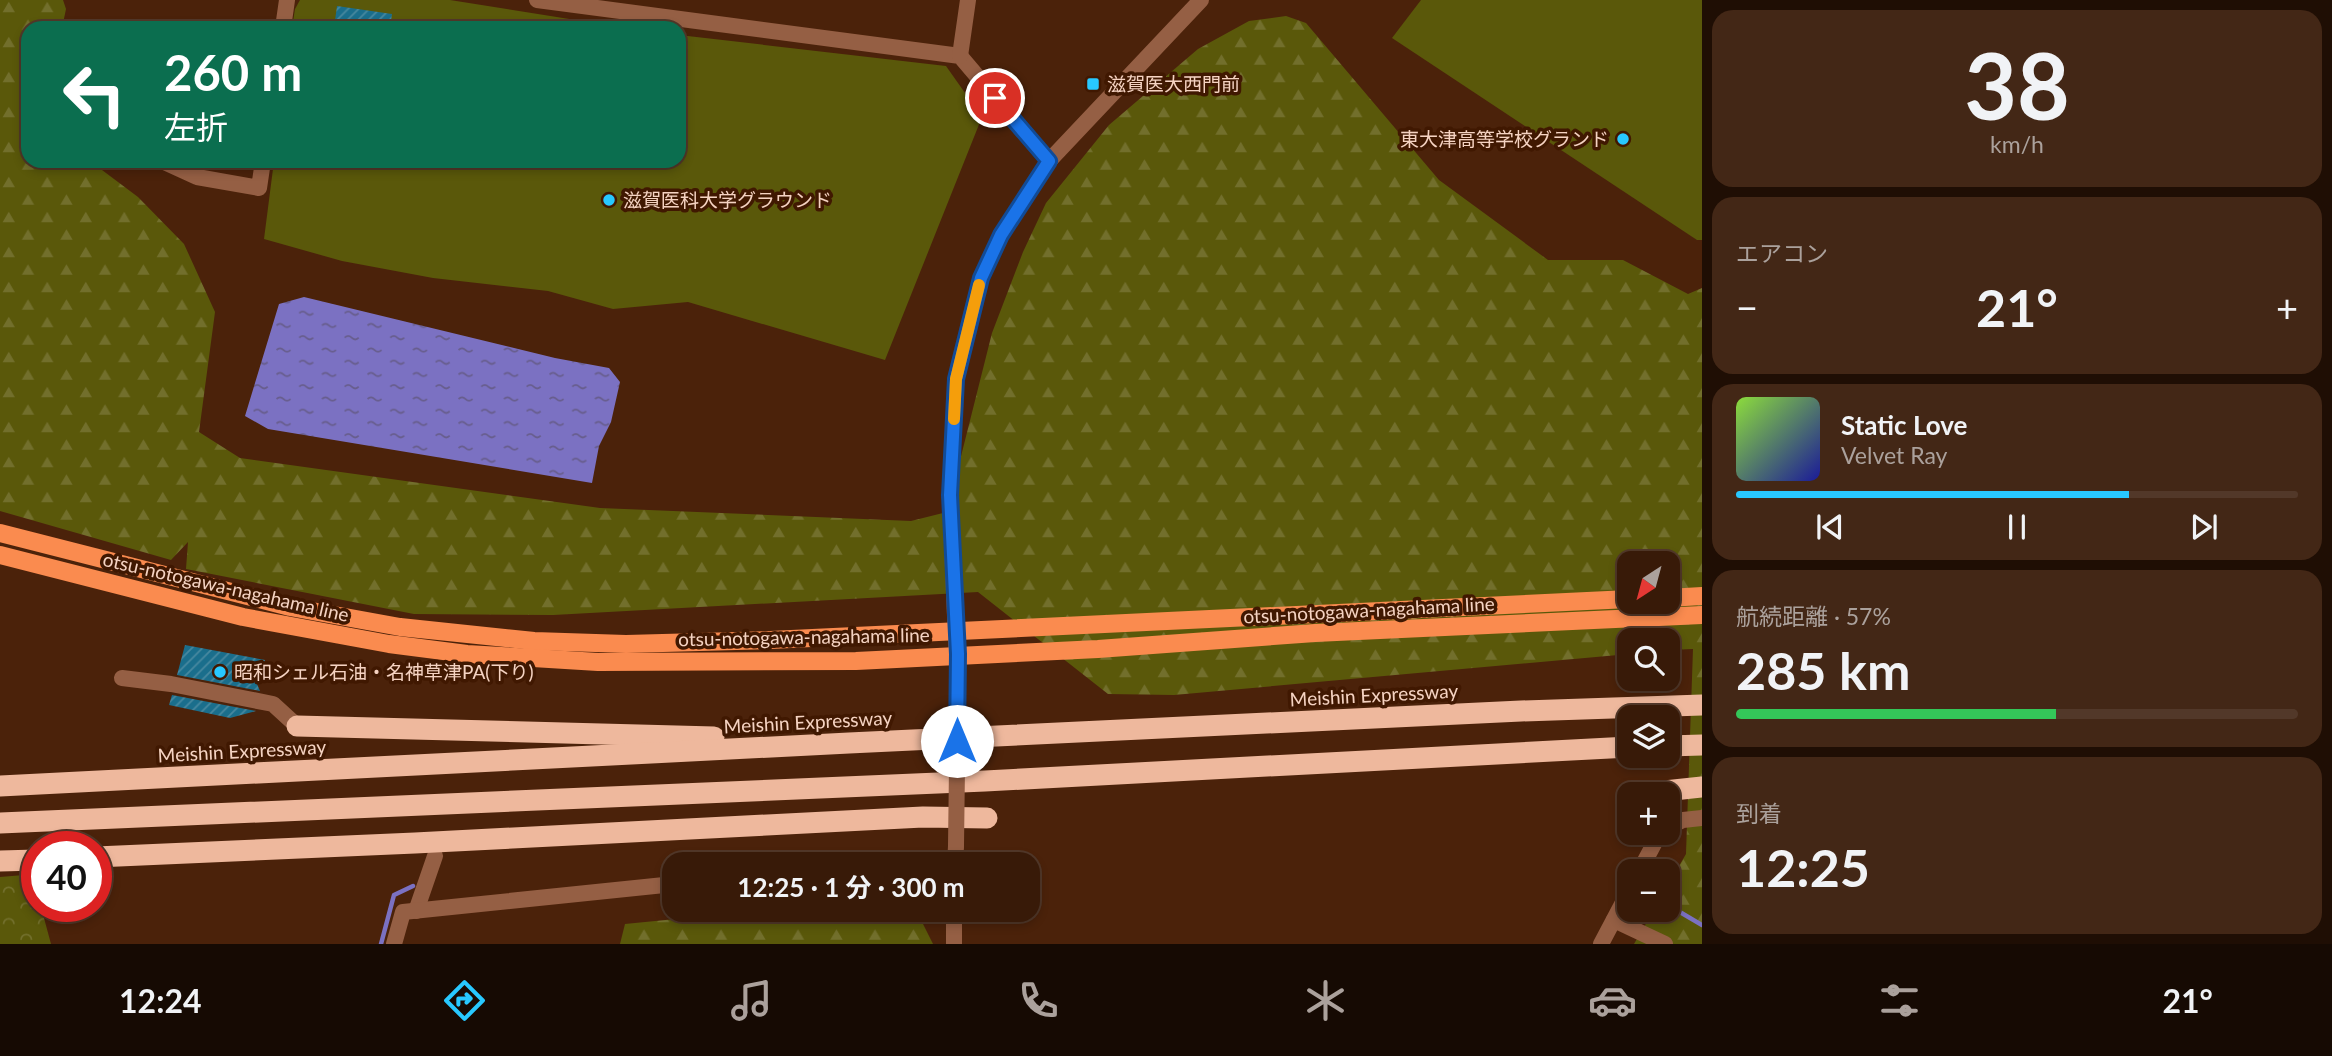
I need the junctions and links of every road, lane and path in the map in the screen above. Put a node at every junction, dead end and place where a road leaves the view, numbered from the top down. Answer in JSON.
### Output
{"nodes":[{"id":1,"x":287,"y":0,"type":"edge"},
{"id":2,"x":537,"y":0,"type":"edge"},
{"id":3,"x":968,"y":0,"type":"edge"},
{"id":4,"x":1201,"y":0,"type":"edge"},
{"id":5,"x":284,"y":21,"type":"edge"},
{"id":6,"x":960,"y":56,"type":"junction"},
{"id":7,"x":1049,"y":161,"type":"junction"},
{"id":8,"x":177,"y":168,"type":"edge"},
{"id":9,"x":262,"y":168,"type":"edge"},
{"id":10,"x":0,"y":533,"type":"edge"},
{"id":11,"x":0,"y":555,"type":"edge"},
{"id":12,"x":1702,"y":596,"type":"edge"},
{"id":13,"x":1680,"y":597,"type":"edge"},
{"id":14,"x":1617,"y":601,"type":"edge"},
{"id":15,"x":1702,"y":615,"type":"edge"},
{"id":16,"x":956,"y":633,"type":"junction"},
{"id":17,"x":958,"y":654,"type":"junction"},
{"id":18,"x":122,"y":678,"type":"dead end"},
{"id":19,"x":1702,"y":705,"type":"edge"},
{"id":20,"x":297,"y":726,"type":"joint"},
{"id":21,"x":849,"y":743,"type":"junction"},
{"id":22,"x":1702,"y":745,"type":"edge"},
{"id":23,"x":1680,"y":746,"type":"edge"},
{"id":24,"x":1617,"y":748,"type":"edge"},
{"id":25,"x":0,"y":786,"type":"edge"},
{"id":26,"x":1702,"y":787,"type":"edge"},
{"id":27,"x":1680,"y":789,"type":"edge"},
{"id":28,"x":987,"y":818,"type":"dead end"},
{"id":29,"x":1702,"y":818,"type":"edge"},
{"id":30,"x":1680,"y":822,"type":"edge"},
{"id":31,"x":0,"y":823,"type":"edge"},
{"id":32,"x":956,"y":852,"type":"edge"},
{"id":33,"x":112,"y":856,"type":"edge"},
{"id":34,"x":435,"y":856,"type":"dead end"},
{"id":35,"x":21,"y":860,"type":"edge"},
{"id":36,"x":0,"y":861,"type":"edge"},
{"id":37,"x":662,"y":885,"type":"edge"},
{"id":38,"x":416,"y":911,"type":"junction"},
{"id":39,"x":1617,"y":914,"type":"edge"},
{"id":40,"x":1614,"y":920,"type":"junction"},
{"id":41,"x":954,"y":922,"type":"edge"},
{"id":42,"x":394,"y":944,"type":"edge"},
{"id":43,"x":954,"y":944,"type":"edge"},
{"id":44,"x":1601,"y":944,"type":"edge"},
{"id":45,"x":1665,"y":944,"type":"edge"}],
"edges":[{"from":1,"to":5,"type":"street"},
{"from":2,"to":6,"type":"street"},
{"from":3,"to":6,"type":"street"},
{"from":4,"to":7,"type":"street"},
{"from":6,"to":7,"type":"street"},
{"from":7,"to":16,"type":"street"},
{"from":8,"to":9,"type":"street"},
{"from":10,"to":16,"type":"main road","name":"otsu-notogawa-nagahama line"},
{"from":11,"to":17,"type":"main road","name":"otsu-notogawa-nagahama line"},
{"from":12,"to":13,"type":"main road"},
{"from":14,"to":16,"type":"main road","name":"otsu-notogawa-nagahama line"},
{"from":15,"to":17,"type":"main road","name":"otsu-notogawa-nagahama line"},
{"from":16,"to":17,"type":"street"},
{"from":17,"to":32,"type":"street","bridge":true},
{"from":18,"to":20,"type":"street"},
{"from":19,"to":21,"type":"highway","name":"Meishin Expressway"},
{"from":20,"to":21,"type":"highway"},
{"from":21,"to":25,"type":"highway","name":"Meishin Expressway"},
{"from":22,"to":23,"type":"highway"},
{"from":24,"to":31,"type":"highway"},
{"from":26,"to":27,"type":"highway"},
{"from":28,"to":33,"type":"highway"},
{"from":29,"to":30,"type":"street"},
{"from":34,"to":38,"type":"street"},
{"from":35,"to":36,"type":"highway"},
{"from":37,"to":38,"type":"street"},
{"from":38,"to":42,"type":"street"},
{"from":39,"to":40,"type":"street"},
{"from":40,"to":44,"type":"street"},
{"from":40,"to":45,"type":"street"},
{"from":41,"to":43,"type":"street"}]}
